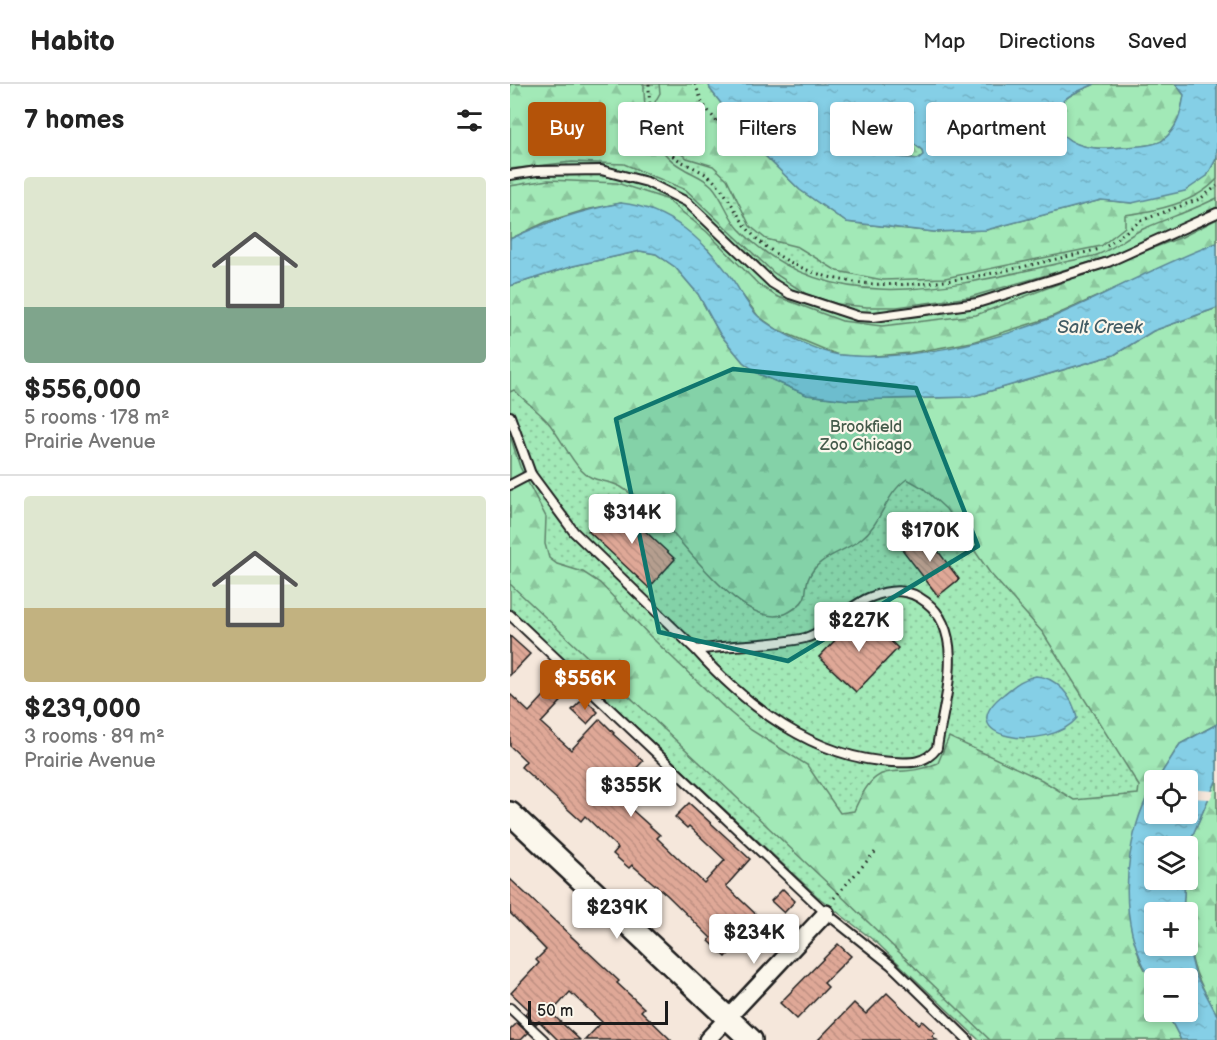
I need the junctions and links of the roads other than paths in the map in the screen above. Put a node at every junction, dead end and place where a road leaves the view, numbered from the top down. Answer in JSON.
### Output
{"nodes":[{"id":1,"x":510,"y":175,"type":"edge"},
{"id":2,"x":1217,"y":213,"type":"edge"},
{"id":3,"x":510,"y":416,"type":"edge"},
{"id":4,"x":531,"y":474,"type":"junction"},
{"id":5,"x":510,"y":484,"type":"edge"},
{"id":6,"x":510,"y":615,"type":"edge"},
{"id":7,"x":696,"y":651,"type":"junction"},
{"id":8,"x":510,"y":813,"type":"edge"},
{"id":9,"x":826,"y":913,"type":"junction"},
{"id":10,"x":510,"y":1008,"type":"edge"},
{"id":11,"x":728,"y":1018,"type":"junction"},
{"id":12,"x":544,"y":1040,"type":"edge"},
{"id":13,"x":707,"y":1040,"type":"edge"},
{"id":14,"x":751,"y":1040,"type":"edge"},
{"id":15,"x":968,"y":1040,"type":"edge"}],
"edges":[{"from":1,"to":2,"type":"lane"},
{"from":3,"to":4,"type":"lane"},
{"from":4,"to":5,"type":"lane"},
{"from":4,"to":7,"type":"lane"},
{"from":6,"to":9,"type":"lane"},
{"from":7,"to":7,"type":"lane"},
{"from":8,"to":11,"type":"street"},
{"from":9,"to":11,"type":"street"},
{"from":9,"to":15,"type":"lane"},
{"from":10,"to":12,"type":"lane"},
{"from":11,"to":13,"type":"street"},
{"from":11,"to":14,"type":"street"}]}
